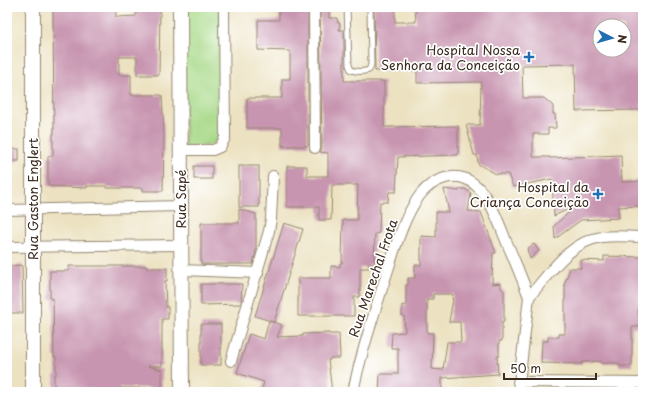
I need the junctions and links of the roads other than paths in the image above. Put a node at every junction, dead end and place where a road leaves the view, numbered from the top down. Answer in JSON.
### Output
{"nodes":[{"id":1,"x":33,"y":7,"type":"edge"},
{"id":2,"x":180,"y":7,"type":"edge"},
{"id":3,"x":224,"y":7,"type":"edge"},
{"id":4,"x":314,"y":7,"type":"edge"},
{"id":5,"x":347,"y":7,"type":"edge"},
{"id":6,"x":370,"y":7,"type":"edge"},
{"id":7,"x":315,"y":148,"type":"dead end"},
{"id":8,"x":180,"y":150,"type":"junction"},
{"id":9,"x":273,"y":176,"type":"dead end"},
{"id":10,"x":181,"y":206,"type":"junction"},
{"id":11,"x":33,"y":209,"type":"junction"},
{"id":12,"x":7,"y":210,"type":"edge"},
{"id":13,"x":643,"y":237,"type":"edge"},
{"id":14,"x":181,"y":245,"type":"junction"},
{"id":15,"x":7,"y":247,"type":"edge"},
{"id":16,"x":33,"y":247,"type":"junction"},
{"id":17,"x":181,"y":270,"type":"junction"},
{"id":18,"x":258,"y":273,"type":"junction"},
{"id":19,"x":529,"y":297,"type":"junction"},
{"id":20,"x":231,"y":361,"type":"dead end"},
{"id":21,"x":643,"y":383,"type":"edge"},
{"id":22,"x":518,"y":387,"type":"edge"},
{"id":23,"x":33,"y":392,"type":"edge"},
{"id":24,"x":182,"y":392,"type":"edge"},
{"id":25,"x":353,"y":392,"type":"edge"}],
"edges":[{"from":1,"to":11,"type":"street","name":"Rua Gaston Englert"},
{"from":2,"to":8,"type":"street","name":"Rua Sapé"},
{"from":3,"to":8,"type":"street"},
{"from":4,"to":7,"type":"street"},
{"from":5,"to":6,"type":"lane"},
{"from":8,"to":10,"type":"street","name":"Rua Sapé"},
{"from":9,"to":18,"type":"street"},
{"from":10,"to":11,"type":"street"},
{"from":10,"to":14,"type":"street","name":"Rua Sapé"},
{"from":11,"to":12,"type":"street"},
{"from":11,"to":16,"type":"street","name":"Rua Gaston Englert"},
{"from":13,"to":19,"type":"street"},
{"from":14,"to":16,"type":"street"},
{"from":14,"to":17,"type":"street","name":"Rua Sapé"},
{"from":15,"to":16,"type":"street"},
{"from":16,"to":23,"type":"street","name":"Rua Gaston Englert"},
{"from":17,"to":18,"type":"street"},
{"from":17,"to":24,"type":"street","name":"Rua Sapé"},
{"from":18,"to":20,"type":"street"},
{"from":19,"to":22,"type":"street"},
{"from":19,"to":25,"type":"street","name":"Rua Marechal Frota"},
{"from":21,"to":22,"type":"street"}]}
